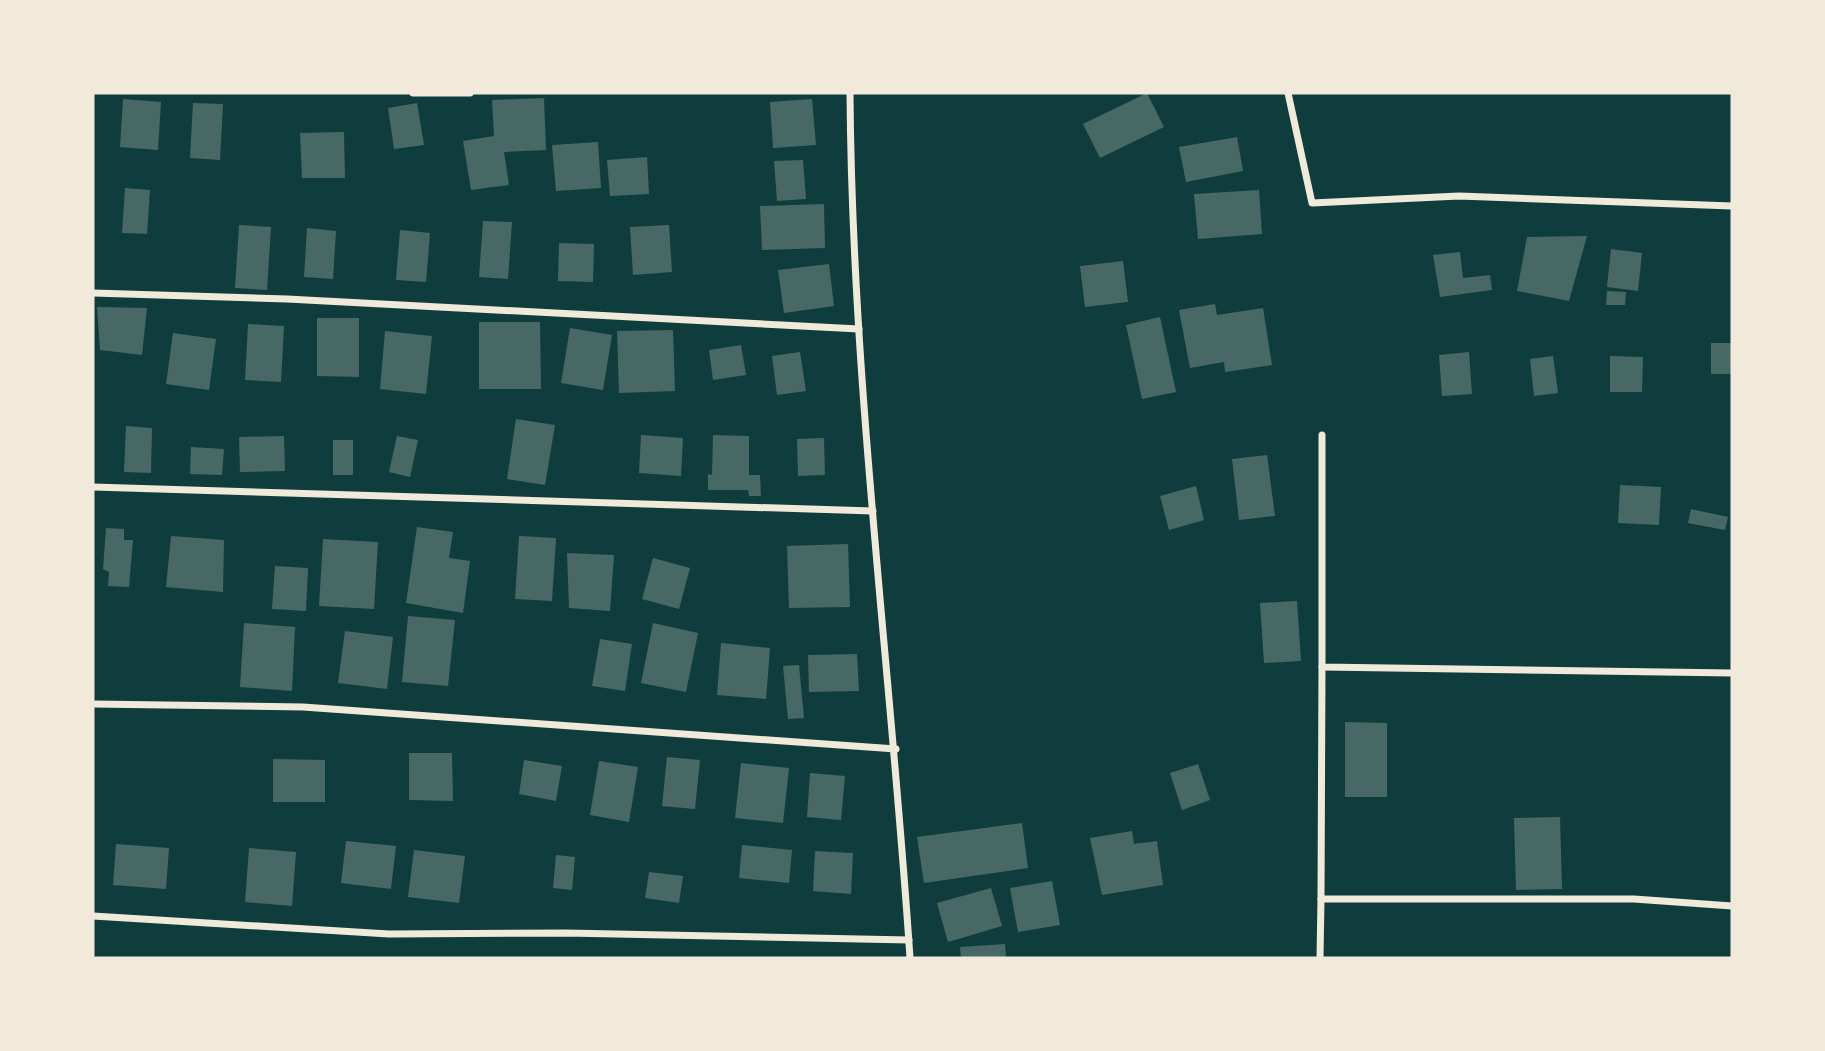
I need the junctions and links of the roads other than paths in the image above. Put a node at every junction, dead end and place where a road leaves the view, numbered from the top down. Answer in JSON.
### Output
{"nodes":[{"id":1,"x":413,"y":93,"type":"edge"},
{"id":2,"x":470,"y":93,"type":"edge"},
{"id":3,"x":850,"y":93,"type":"edge"},
{"id":4,"x":1287,"y":93,"type":"edge"},
{"id":5,"x":1732,"y":206,"type":"edge"},
{"id":6,"x":93,"y":293,"type":"edge"},
{"id":7,"x":859,"y":330,"type":"junction"},
{"id":8,"x":1322,"y":435,"type":"dead end"},
{"id":9,"x":93,"y":487,"type":"edge"},
{"id":10,"x":873,"y":511,"type":"junction"},
{"id":11,"x":1322,"y":667,"type":"junction"},
{"id":12,"x":1732,"y":673,"type":"edge"},
{"id":13,"x":93,"y":704,"type":"edge"},
{"id":14,"x":896,"y":748,"type":"junction"},
{"id":15,"x":1321,"y":900,"type":"junction"},
{"id":16,"x":1732,"y":905,"type":"edge"},
{"id":17,"x":93,"y":916,"type":"edge"},
{"id":18,"x":909,"y":940,"type":"junction"},
{"id":19,"x":910,"y":958,"type":"edge"},
{"id":20,"x":1320,"y":958,"type":"edge"}],
"edges":[{"from":1,"to":2,"type":"street"},
{"from":3,"to":7,"type":"street"},
{"from":4,"to":5,"type":"street"},
{"from":6,"to":7,"type":"street"},
{"from":7,"to":10,"type":"street"},
{"from":8,"to":11,"type":"street"},
{"from":9,"to":10,"type":"street"},
{"from":10,"to":14,"type":"street"},
{"from":11,"to":12,"type":"street"},
{"from":11,"to":15,"type":"street"},
{"from":13,"to":14,"type":"street"},
{"from":14,"to":18,"type":"street"},
{"from":15,"to":16,"type":"street"},
{"from":15,"to":20,"type":"street"},
{"from":17,"to":18,"type":"street"},
{"from":18,"to":19,"type":"street"}]}
